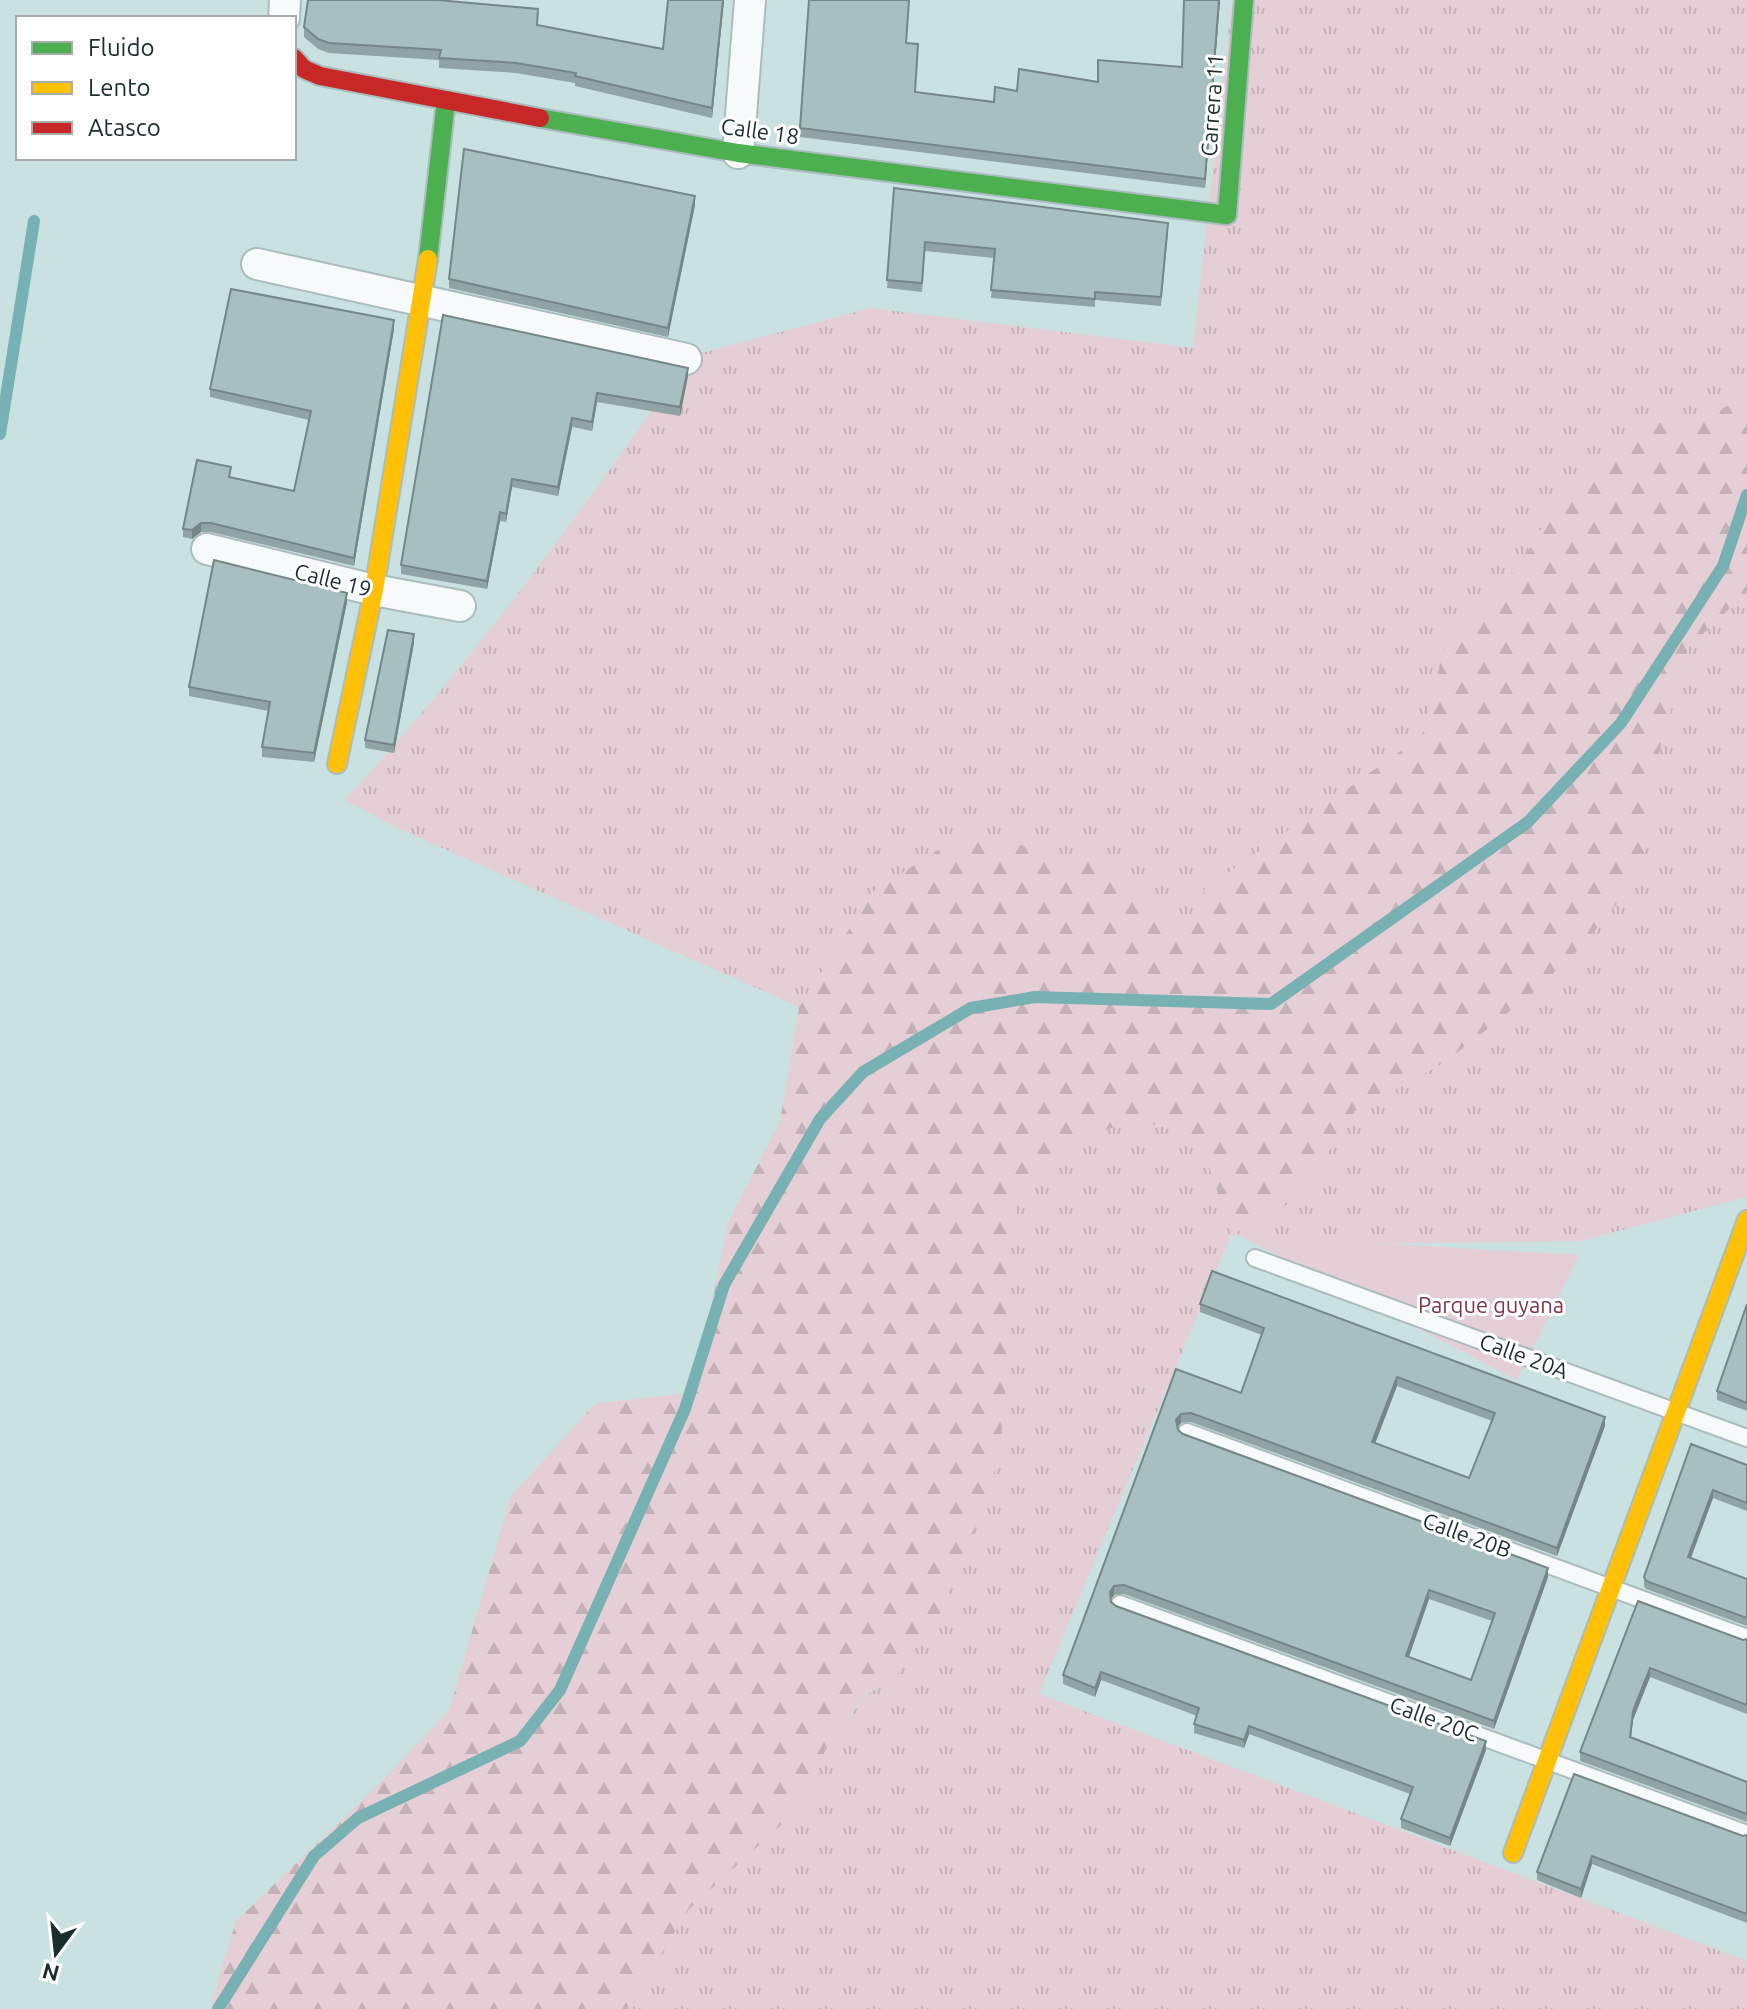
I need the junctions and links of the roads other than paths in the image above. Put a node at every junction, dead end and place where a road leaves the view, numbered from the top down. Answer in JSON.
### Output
{"nodes":[{"id":1,"x":750,"y":0,"type":"edge"},
{"id":2,"x":1244,"y":0,"type":"edge"},
{"id":3,"x":296,"y":60,"type":"edge"},
{"id":4,"x":446,"y":101,"type":"junction"},
{"id":5,"x":738,"y":153,"type":"junction"},
{"id":6,"x":1227,"y":215,"type":"joint"},
{"id":7,"x":257,"y":264,"type":"dead end"},
{"id":8,"x":423,"y":301,"type":"junction"},
{"id":9,"x":686,"y":359,"type":"dead end"},
{"id":10,"x":207,"y":549,"type":"dead end"},
{"id":11,"x":374,"y":590,"type":"junction"},
{"id":12,"x":460,"y":606,"type":"dead end"},
{"id":13,"x":337,"y":764,"type":"dead end"},
{"id":14,"x":1746,"y":1220,"type":"edge"},
{"id":15,"x":1255,"y":1258,"type":"dead end"},
{"id":16,"x":1676,"y":1412,"type":"junction"},
{"id":17,"x":1187,"y":1432,"type":"edge"},
{"id":18,"x":1747,"y":1438,"type":"edge"},
{"id":19,"x":1610,"y":1588,"type":"junction"},
{"id":20,"x":1120,"y":1604,"type":"edge"},
{"id":21,"x":1747,"y":1638,"type":"edge"},
{"id":22,"x":1547,"y":1760,"type":"junction"},
{"id":23,"x":1747,"y":1834,"type":"edge"},
{"id":24,"x":1513,"y":1853,"type":"dead end"}],
"edges":[{"from":1,"to":5,"type":"street"},
{"from":2,"to":6,"type":"street","name":"Carrera 11"},
{"from":3,"to":4,"type":"street","name":"Calle 18"},
{"from":4,"to":5,"type":"street","name":"Calle 18"},
{"from":4,"to":8,"type":"street"},
{"from":5,"to":6,"type":"street","name":"Calle 18"},
{"from":7,"to":8,"type":"street"},
{"from":8,"to":9,"type":"street"},
{"from":8,"to":11,"type":"street"},
{"from":10,"to":11,"type":"street","name":"Calle 19"},
{"from":11,"to":12,"type":"street","name":"Calle 19"},
{"from":11,"to":13,"type":"street"},
{"from":14,"to":16,"type":"street"},
{"from":15,"to":16,"type":"lane","name":"Calle 20A"},
{"from":16,"to":18,"type":"lane","name":"Calle 20A"},
{"from":16,"to":19,"type":"street"},
{"from":17,"to":19,"type":"lane","name":"Calle 20B"},
{"from":19,"to":21,"type":"lane","name":"Calle 20B"},
{"from":19,"to":22,"type":"street"},
{"from":20,"to":22,"type":"lane","name":"Calle 20C"},
{"from":22,"to":23,"type":"lane","name":"Calle 20C"},
{"from":22,"to":24,"type":"street"}]}
